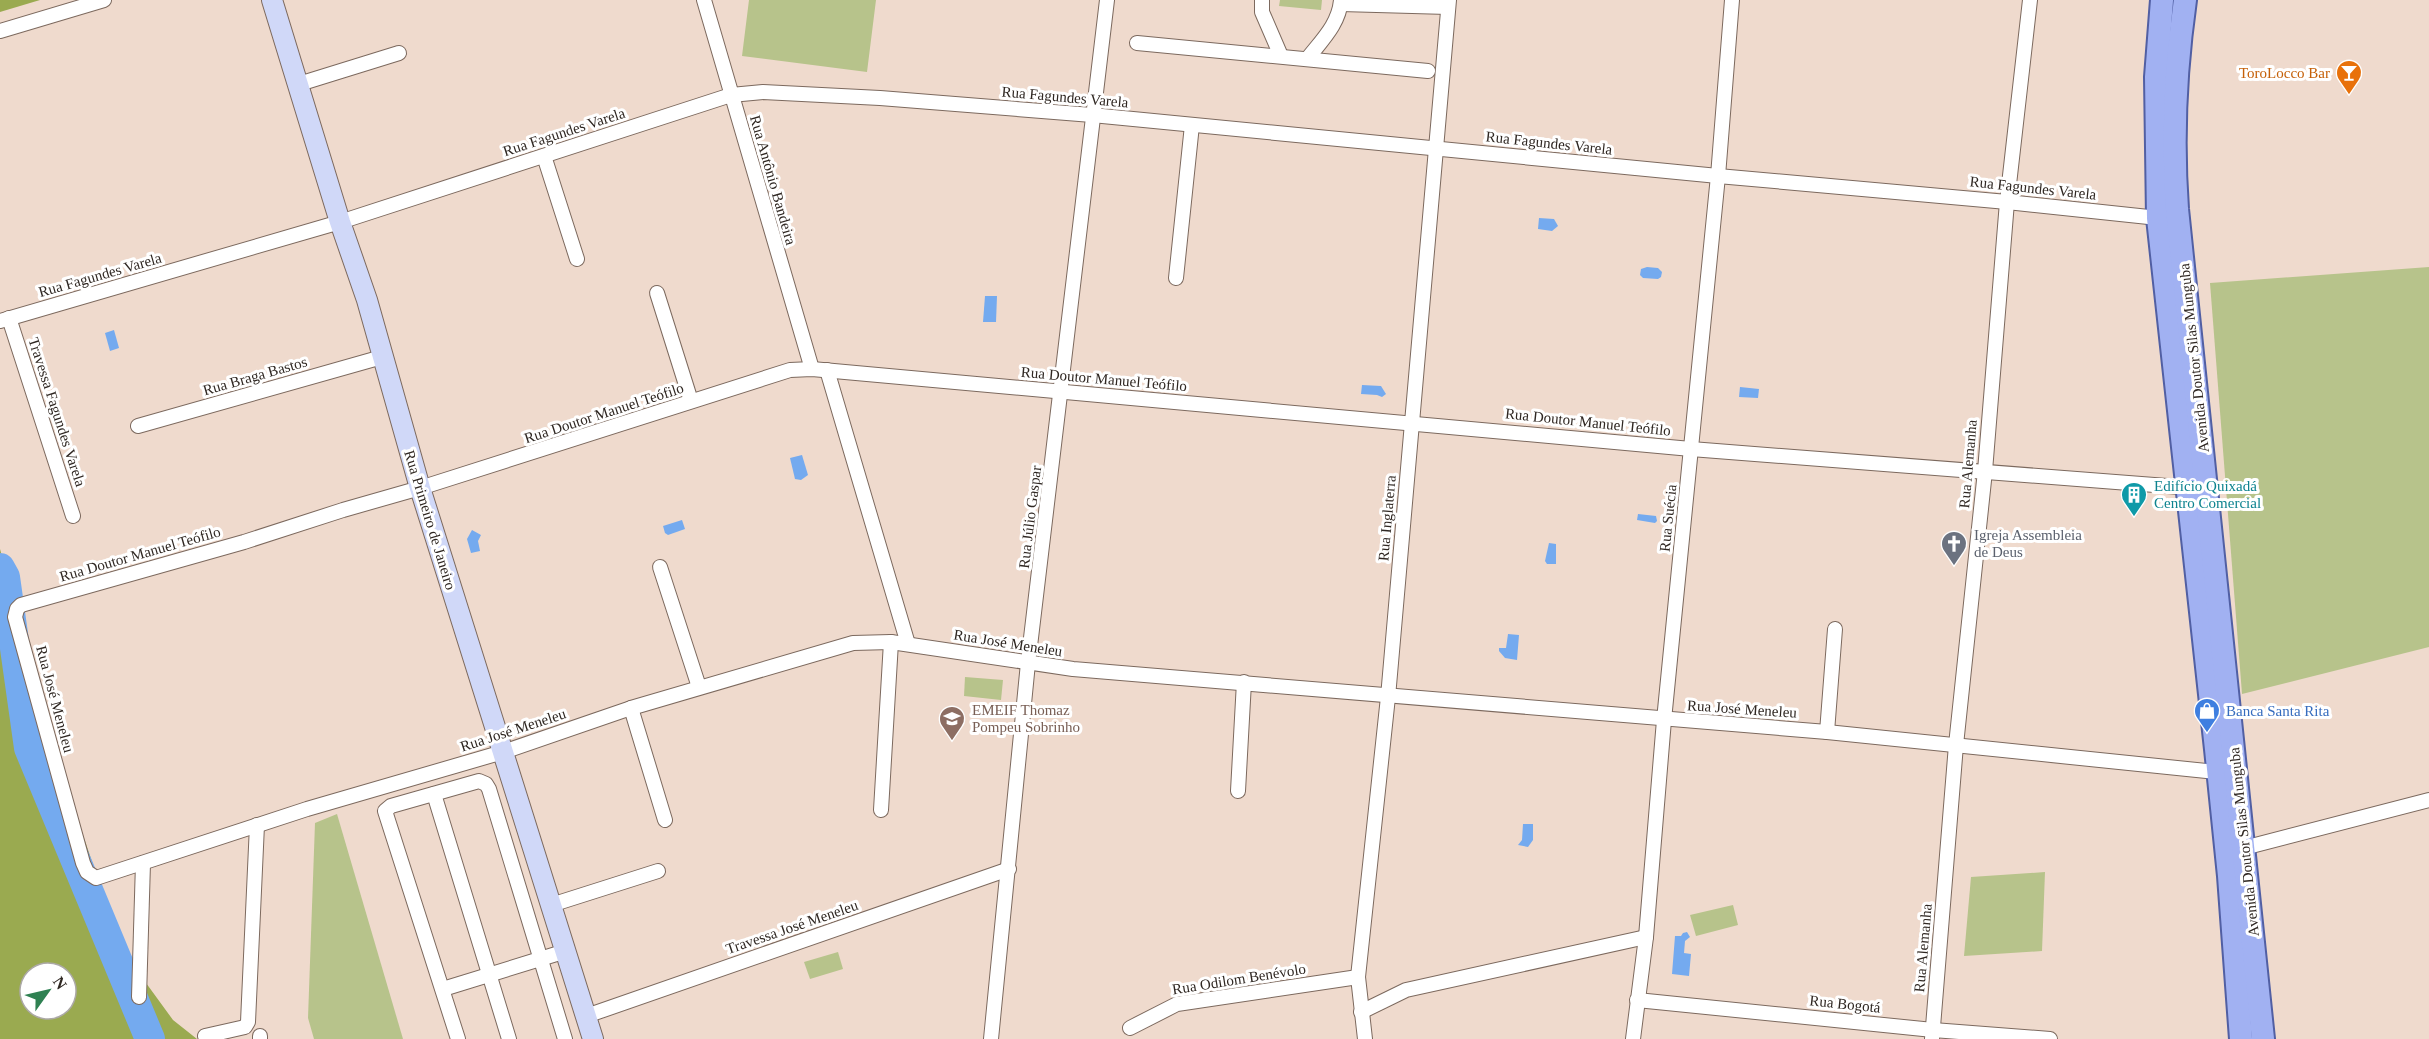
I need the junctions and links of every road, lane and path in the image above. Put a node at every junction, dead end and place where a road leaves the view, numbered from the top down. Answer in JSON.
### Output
{"nodes":[{"id":1,"x":104,"y":0,"type":"edge"},
{"id":2,"x":272,"y":0,"type":"edge"},
{"id":3,"x":704,"y":0,"type":"edge"},
{"id":4,"x":1107,"y":0,"type":"edge"},
{"id":5,"x":1262,"y":0,"type":"edge"},
{"id":6,"x":1732,"y":0,"type":"edge"},
{"id":7,"x":2030,"y":0,"type":"edge"},
{"id":8,"x":2162,"y":0,"type":"edge"},
{"id":9,"x":2185,"y":0,"type":"edge"},
{"id":10,"x":1341,"y":2,"type":"edge"},
{"id":11,"x":1448,"y":3,"type":"edge"},
{"id":12,"x":0,"y":31,"type":"edge"},
{"id":13,"x":1137,"y":43,"type":"dead end"},
{"id":14,"x":399,"y":52,"type":"dead end"},
{"id":15,"x":1281,"y":56,"type":"junction"},
{"id":16,"x":1308,"y":58,"type":"junction"},
{"id":17,"x":1428,"y":71,"type":"dead end"},
{"id":18,"x":299,"y":84,"type":"junction"},
{"id":19,"x":731,"y":95,"type":"junction"},
{"id":20,"x":1092,"y":115,"type":"junction"},
{"id":21,"x":1192,"y":124,"type":"junction"},
{"id":22,"x":1434,"y":147,"type":"junction"},
{"id":23,"x":544,"y":156,"type":"junction"},
{"id":24,"x":1718,"y":176,"type":"junction"},
{"id":25,"x":2007,"y":202,"type":"junction"},
{"id":26,"x":2158,"y":218,"type":"junction"},
{"id":27,"x":340,"y":222,"type":"junction"},
{"id":28,"x":577,"y":259,"type":"dead end"},
{"id":29,"x":1176,"y":278,"type":"dead end"},
{"id":30,"x":657,"y":293,"type":"dead end"},
{"id":31,"x":4,"y":319,"type":"edge"},
{"id":32,"x":382,"y":357,"type":"junction"},
{"id":33,"x":812,"y":369,"type":"junction"},
{"id":34,"x":827,"y":370,"type":"junction"},
{"id":35,"x":1062,"y":392,"type":"junction"},
{"id":36,"x":692,"y":401,"type":"junction"},
{"id":37,"x":1413,"y":422,"type":"junction"},
{"id":38,"x":138,"y":426,"type":"dead end"},
{"id":39,"x":1691,"y":449,"type":"junction"},
{"id":40,"x":1985,"y":471,"type":"junction"},
{"id":41,"x":420,"y":488,"type":"junction"},
{"id":42,"x":2198,"y":488,"type":"junction"},
{"id":43,"x":74,"y":516,"type":"dead end"},
{"id":44,"x":660,"y":567,"type":"dead end"},
{"id":45,"x":30,"y":602,"type":"joint"},
{"id":46,"x":1835,"y":629,"type":"dead end"},
{"id":47,"x":891,"y":642,"type":"junction"},
{"id":48,"x":908,"y":644,"type":"junction"},
{"id":49,"x":1028,"y":663,"type":"junction"},
{"id":50,"x":1244,"y":682,"type":"junction"},
{"id":51,"x":699,"y":687,"type":"junction"},
{"id":52,"x":1388,"y":697,"type":"junction"},
{"id":53,"x":631,"y":708,"type":"junction"},
{"id":54,"x":1665,"y":720,"type":"junction"},
{"id":55,"x":1827,"y":732,"type":"junction"},
{"id":56,"x":1956,"y":745,"type":"junction"},
{"id":57,"x":503,"y":752,"type":"junction"},
{"id":58,"x":2227,"y":773,"type":"junction"},
{"id":59,"x":1238,"y":791,"type":"dead end"},
{"id":60,"x":434,"y":794,"type":"junction"},
{"id":61,"x":2429,"y":800,"type":"edge"},
{"id":62,"x":881,"y":810,"type":"dead end"},
{"id":63,"x":665,"y":820,"type":"dead end"},
{"id":64,"x":257,"y":825,"type":"junction"},
{"id":65,"x":2235,"y":850,"type":"junction"},
{"id":66,"x":143,"y":863,"type":"junction"},
{"id":67,"x":1009,"y":869,"type":"junction"},
{"id":68,"x":658,"y":871,"type":"dead end"},
{"id":69,"x":551,"y":905,"type":"junction"},
{"id":70,"x":1646,"y":937,"type":"junction"},
{"id":71,"x":566,"y":951,"type":"junction"},
{"id":72,"x":540,"y":959,"type":"junction"},
{"id":73,"x":490,"y":974,"type":"junction"},
{"id":74,"x":1358,"y":977,"type":"junction"},
{"id":75,"x":443,"y":989,"type":"junction"},
{"id":76,"x":139,"y":997,"type":"dead end"},
{"id":77,"x":1636,"y":1000,"type":"junction"},
{"id":78,"x":1361,"y":1012,"type":"junction"},
{"id":79,"x":586,"y":1016,"type":"junction"},
{"id":80,"x":1130,"y":1028,"type":"dead end"},
{"id":81,"x":1932,"y":1034,"type":"edge"},
{"id":82,"x":205,"y":1036,"type":"dead end"},
{"id":83,"x":458,"y":1039,"type":"edge"},
{"id":84,"x":509,"y":1039,"type":"edge"},
{"id":85,"x":565,"y":1039,"type":"edge"},
{"id":86,"x":593,"y":1039,"type":"edge"},
{"id":87,"x":991,"y":1039,"type":"edge"},
{"id":88,"x":1365,"y":1039,"type":"edge"},
{"id":89,"x":1633,"y":1039,"type":"edge"},
{"id":90,"x":2050,"y":1039,"type":"edge"},
{"id":91,"x":2241,"y":1039,"type":"edge"},
{"id":92,"x":2263,"y":1039,"type":"edge"}],
"edges":[{"from":1,"to":12,"type":"street"},
{"from":2,"to":18,"type":"street","name":"Rua Primeiro de Janeiro"},
{"from":3,"to":19,"type":"street","name":"Rua Antônio Bandeira"},
{"from":4,"to":20,"type":"street","name":"Rua Júlio Gaspar"},
{"from":5,"to":15,"type":"street"},
{"from":6,"to":24,"type":"street","name":"Rua Suécia"},
{"from":7,"to":25,"type":"street","name":"Rua Alemanha"},
{"from":8,"to":26,"type":"main road","name":"Avenida Doutor Silas Munguba"},
{"from":9,"to":42,"type":"main road","name":"Avenida Doutor Silas Munguba"},
{"from":10,"to":11,"type":"street"},
{"from":10,"to":16,"type":"street"},
{"from":11,"to":22,"type":"street","name":"Rua Inglaterra"},
{"from":13,"to":15,"type":"street"},
{"from":14,"to":18,"type":"street"},
{"from":15,"to":16,"type":"street"},
{"from":16,"to":17,"type":"street"},
{"from":18,"to":27,"type":"street","name":"Rua Primeiro de Janeiro"},
{"from":19,"to":20,"type":"street","name":"Rua Fagundes Varela"},
{"from":19,"to":23,"type":"street","name":"Rua Fagundes Varela"},
{"from":19,"to":33,"type":"street","name":"Rua Antônio Bandeira"},
{"from":20,"to":21,"type":"street","name":"Rua Fagundes Varela"},
{"from":20,"to":35,"type":"street","name":"Rua Júlio Gaspar"},
{"from":21,"to":22,"type":"street","name":"Rua Fagundes Varela"},
{"from":21,"to":29,"type":"street"},
{"from":22,"to":24,"type":"street","name":"Rua Fagundes Varela"},
{"from":22,"to":37,"type":"street","name":"Rua Inglaterra"},
{"from":23,"to":27,"type":"street","name":"Rua Fagundes Varela"},
{"from":23,"to":28,"type":"street"},
{"from":24,"to":25,"type":"street","name":"Rua Fagundes Varela"},
{"from":24,"to":39,"type":"street","name":"Rua Suécia"},
{"from":25,"to":26,"type":"street","name":"Rua Fagundes Varela"},
{"from":25,"to":40,"type":"street","name":"Rua Alemanha"},
{"from":26,"to":42,"type":"main road","name":"Avenida Doutor Silas Munguba"},
{"from":27,"to":31,"type":"street","name":"Rua Fagundes Varela"},
{"from":27,"to":32,"type":"street","name":"Rua Primeiro de Janeiro"},
{"from":30,"to":36,"type":"street"},
{"from":31,"to":43,"type":"street","name":"Travessa Fagundes Varela"},
{"from":32,"to":38,"type":"street","name":"Rua Braga Bastos"},
{"from":32,"to":41,"type":"street","name":"Rua Primeiro de Janeiro"},
{"from":33,"to":34,"type":"street","name":"Rua Doutor Manuel Teófilo"},
{"from":33,"to":36,"type":"street","name":"Rua Doutor Manuel Teófilo"},
{"from":34,"to":35,"type":"street","name":"Rua Doutor Manuel Teófilo"},
{"from":34,"to":48,"type":"street"},
{"from":35,"to":37,"type":"street","name":"Rua Doutor Manuel Teófilo"},
{"from":35,"to":49,"type":"street","name":"Rua Júlio Gaspar"},
{"from":36,"to":41,"type":"street","name":"Rua Doutor Manuel Teófilo"},
{"from":37,"to":39,"type":"street","name":"Rua Doutor Manuel Teófilo"},
{"from":37,"to":52,"type":"street","name":"Rua Inglaterra"},
{"from":39,"to":40,"type":"street","name":"Rua Doutor Manuel Teófilo"},
{"from":39,"to":54,"type":"street","name":"Rua Suécia"},
{"from":40,"to":42,"type":"street","name":"Rua Doutor Manuel Teófilo"},
{"from":40,"to":56,"type":"street","name":"Rua Alemanha"},
{"from":41,"to":45,"type":"street","name":"Rua Doutor Manuel Teófilo"},
{"from":41,"to":57,"type":"street","name":"Rua Primeiro de Janeiro"},
{"from":42,"to":58,"type":"main road","name":"Avenida Doutor Silas Munguba"},
{"from":44,"to":51,"type":"street"},
{"from":45,"to":66,"type":"street","name":"Rua José Meneleu"},
{"from":46,"to":55,"type":"street"},
{"from":47,"to":48,"type":"street","name":"Rua José Meneleu"},
{"from":47,"to":51,"type":"street","name":"Rua José Meneleu"},
{"from":47,"to":62,"type":"street"},
{"from":48,"to":49,"type":"street","name":"Rua José Meneleu"},
{"from":49,"to":50,"type":"street","name":"Rua José Meneleu"},
{"from":49,"to":67,"type":"street","name":"Rua Júlio Gaspar"},
{"from":50,"to":52,"type":"street","name":"Rua José Meneleu"},
{"from":50,"to":59,"type":"street"},
{"from":51,"to":53,"type":"street","name":"Rua José Meneleu"},
{"from":52,"to":54,"type":"street","name":"Rua José Meneleu"},
{"from":52,"to":74,"type":"street","name":"Rua Inglaterra"},
{"from":53,"to":57,"type":"street","name":"Rua José Meneleu"},
{"from":53,"to":63,"type":"street"},
{"from":54,"to":55,"type":"street","name":"Rua José Meneleu"},
{"from":54,"to":70,"type":"street","name":"Rua Suécia"},
{"from":55,"to":56,"type":"street","name":"Rua José Meneleu"},
{"from":56,"to":58,"type":"street","name":"Rua José Meneleu"},
{"from":56,"to":81,"type":"street","name":"Rua Alemanha"},
{"from":57,"to":64,"type":"street","name":"Rua José Meneleu"},
{"from":57,"to":69,"type":"street","name":"Rua Primeiro de Janeiro"},
{"from":58,"to":65,"type":"main road","name":"Avenida Doutor Silas Munguba"},
{"from":60,"to":72,"type":"street"},
{"from":60,"to":73,"type":"street"},
{"from":60,"to":75,"type":"street"},
{"from":61,"to":65,"type":"street"},
{"from":64,"to":66,"type":"street","name":"Rua José Meneleu"},
{"from":64,"to":82,"type":"street"},
{"from":65,"to":91,"type":"main road","name":"Avenida Doutor Silas Munguba"},
{"from":65,"to":92,"type":"main road","name":"Avenida Doutor Silas Munguba"},
{"from":66,"to":76,"type":"street"},
{"from":67,"to":79,"type":"street","name":"Travessa José Meneleu"},
{"from":67,"to":87,"type":"street","name":"Rua Júlio Gaspar"},
{"from":68,"to":69,"type":"street"},
{"from":69,"to":71,"type":"street","name":"Rua Primeiro de Janeiro"},
{"from":70,"to":77,"type":"street","name":"Rua Suécia"},
{"from":70,"to":78,"type":"street"},
{"from":71,"to":72,"type":"street"},
{"from":71,"to":79,"type":"street","name":"Rua Primeiro de Janeiro"},
{"from":72,"to":73,"type":"street"},
{"from":72,"to":85,"type":"street"},
{"from":73,"to":75,"type":"street"},
{"from":73,"to":84,"type":"street"},
{"from":74,"to":78,"type":"street","name":"Rua Inglaterra"},
{"from":74,"to":80,"type":"street","name":"Rua Odilom Benévolo"},
{"from":75,"to":83,"type":"street"},
{"from":77,"to":81,"type":"street","name":"Rua Bogotá"},
{"from":77,"to":89,"type":"street","name":"Rua Suécia"},
{"from":78,"to":88,"type":"street","name":"Rua Inglaterra"},
{"from":79,"to":86,"type":"street","name":"Rua Primeiro de Janeiro"},
{"from":81,"to":90,"type":"street","name":"Rua Bogotá"}]}
